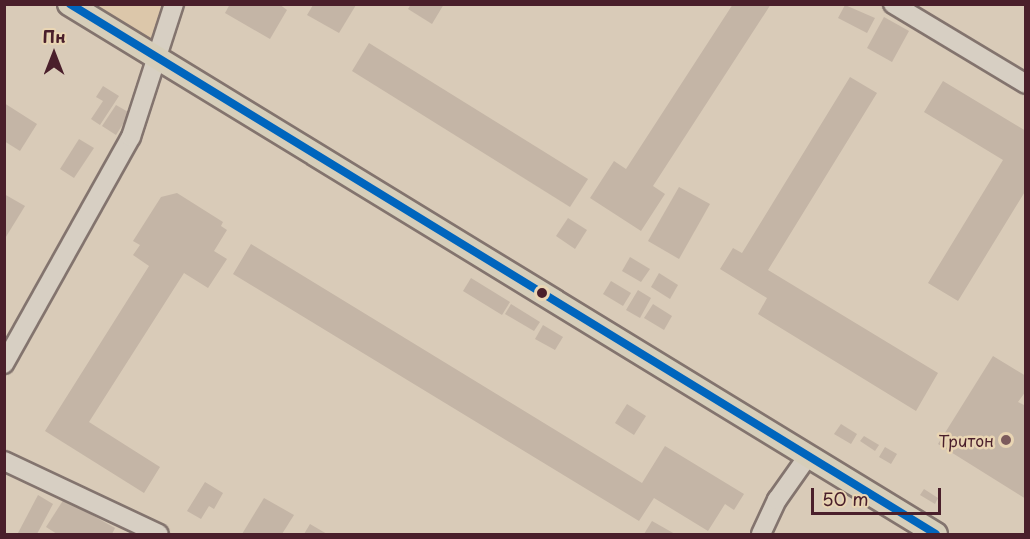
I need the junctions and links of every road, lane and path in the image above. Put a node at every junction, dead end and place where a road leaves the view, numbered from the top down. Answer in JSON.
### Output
{"nodes":[{"id":1,"x":69,"y":4,"type":"edge"},
{"id":2,"x":174,"y":4,"type":"edge"},
{"id":3,"x":892,"y":4,"type":"edge"},
{"id":4,"x":154,"y":56,"type":"junction"},
{"id":5,"x":1026,"y":84,"type":"edge"},
{"id":6,"x":4,"y":364,"type":"edge"},
{"id":7,"x":808,"y":456,"type":"junction"},
{"id":8,"x":4,"y":461,"type":"edge"},
{"id":9,"x":159,"y":534,"type":"edge"},
{"id":10,"x":761,"y":534,"type":"edge"},
{"id":11,"x":936,"y":534,"type":"edge"}],
"edges":[{"from":1,"to":4,"type":"main road"},
{"from":2,"to":4,"type":"street"},
{"from":3,"to":5,"type":"street"},
{"from":4,"to":6,"type":"street"},
{"from":4,"to":7,"type":"main road"},
{"from":7,"to":10,"type":"street"},
{"from":7,"to":11,"type":"main road"},
{"from":8,"to":9,"type":"street"}]}
